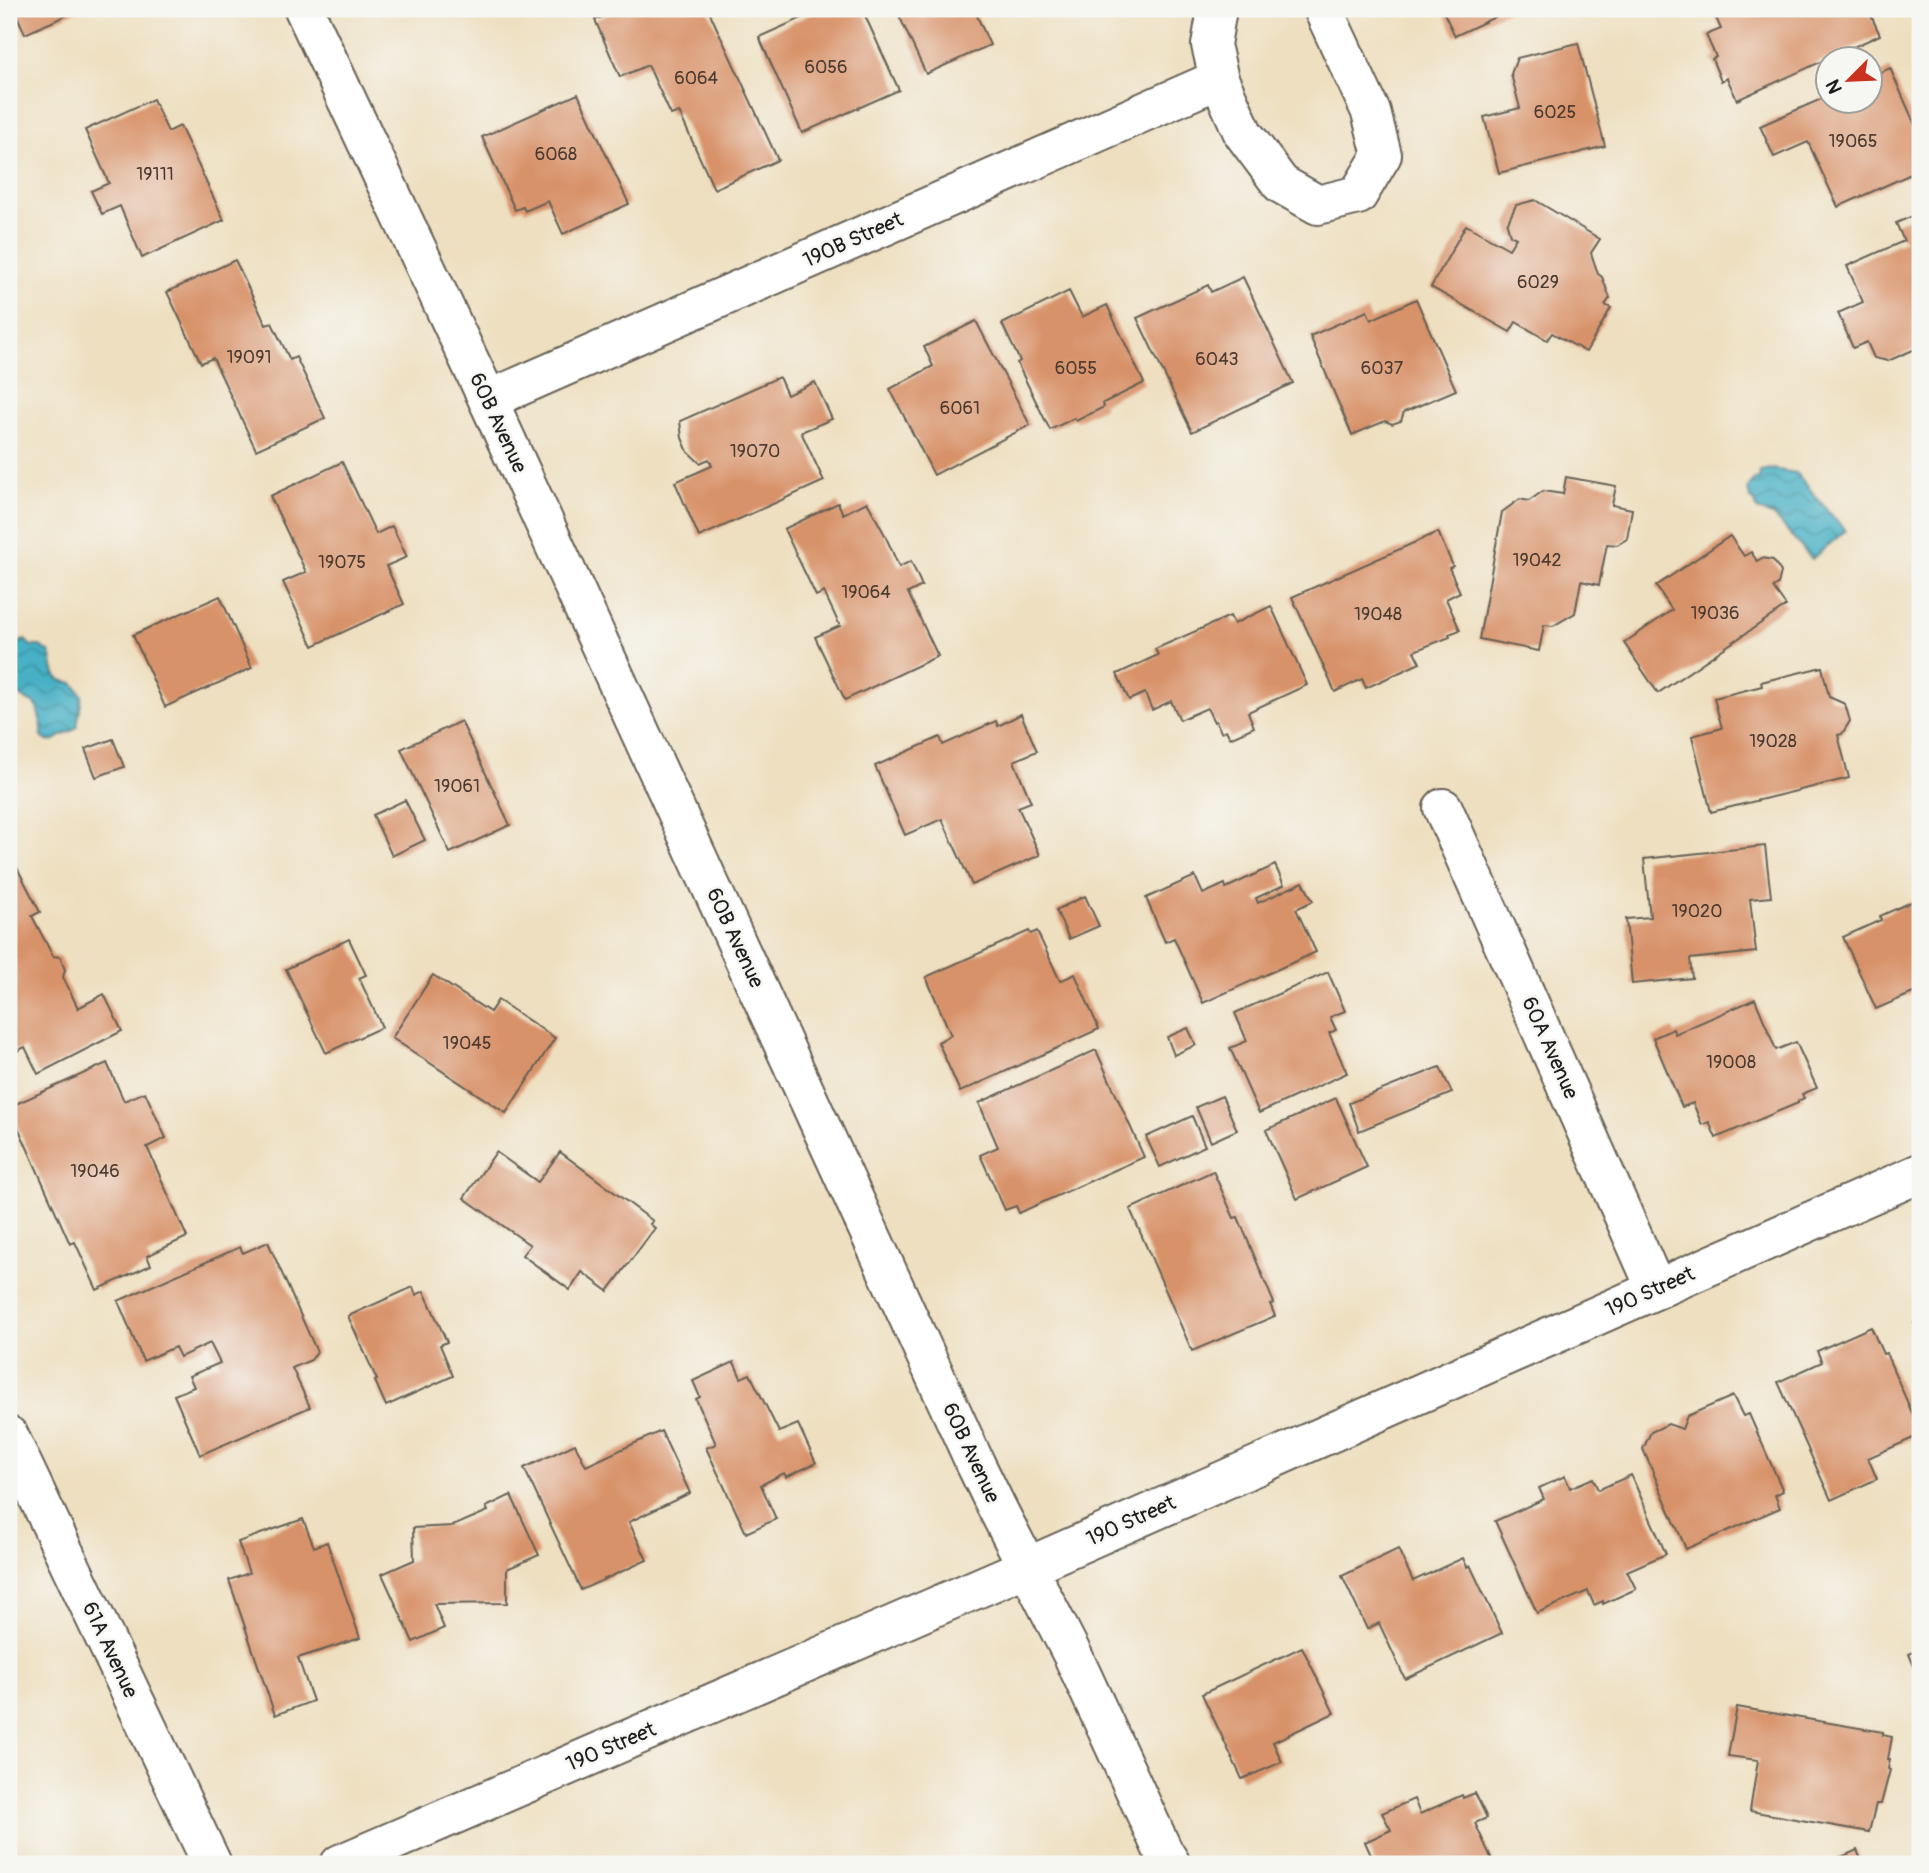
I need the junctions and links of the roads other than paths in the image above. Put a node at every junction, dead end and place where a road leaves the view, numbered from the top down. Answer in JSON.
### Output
{"nodes":[{"id":1,"x":304,"y":9,"type":"edge"},
{"id":2,"x":1217,"y":9,"type":"edge"},
{"id":3,"x":1323,"y":9,"type":"edge"},
{"id":4,"x":1219,"y":79,"type":"junction"},
{"id":5,"x":488,"y":400,"type":"junction"},
{"id":6,"x":1443,"y":808,"type":"dead end"},
{"id":7,"x":1920,"y":1173,"type":"edge"},
{"id":8,"x":1657,"y":1289,"type":"junction"},
{"id":9,"x":9,"y":1436,"type":"edge"},
{"id":10,"x":1027,"y":1567,"type":"junction"},
{"id":11,"x":212,"y":1864,"type":"edge"},
{"id":12,"x":340,"y":1864,"type":"edge"},
{"id":13,"x":1171,"y":1864,"type":"edge"}],
"edges":[{"from":1,"to":5,"type":"street","name":"60B Avenue"},
{"from":2,"to":4,"type":"street"},
{"from":3,"to":4,"type":"street"},
{"from":4,"to":5,"type":"street","name":"190B Street"},
{"from":5,"to":10,"type":"street","name":"60B Avenue"},
{"from":6,"to":8,"type":"street","name":"60A Avenue"},
{"from":7,"to":8,"type":"street","name":"190 Street"},
{"from":8,"to":10,"type":"street","name":"190 Street"},
{"from":9,"to":11,"type":"street","name":"61A Avenue"},
{"from":10,"to":12,"type":"street","name":"190 Street"},
{"from":10,"to":13,"type":"street","name":"60B Avenue"}]}
